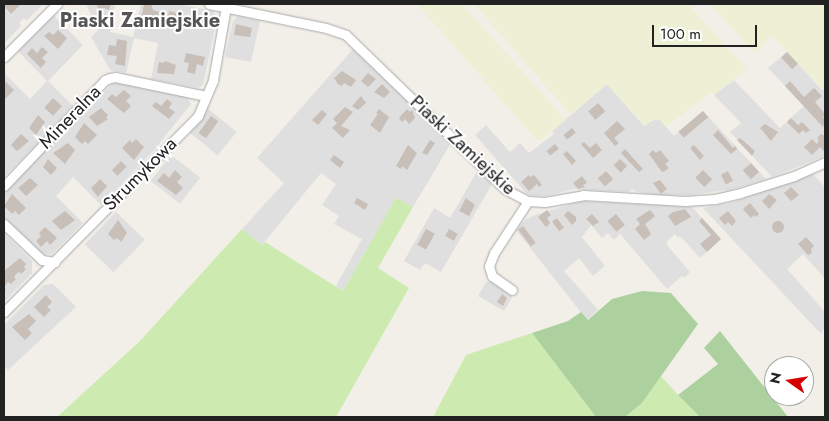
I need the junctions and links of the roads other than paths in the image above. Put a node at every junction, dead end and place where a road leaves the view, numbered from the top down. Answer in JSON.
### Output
{"nodes":[{"id":1,"x":57,"y":4,"type":"edge"},
{"id":2,"x":209,"y":4,"type":"edge"},
{"id":3,"x":226,"y":7,"type":"junction"},
{"id":4,"x":4,"y":57,"type":"edge"},
{"id":5,"x":206,"y":96,"type":"junction"},
{"id":6,"x":825,"y":162,"type":"edge"},
{"id":7,"x":4,"y":186,"type":"edge"},
{"id":8,"x":528,"y":201,"type":"junction"},
{"id":9,"x":4,"y":224,"type":"edge"},
{"id":10,"x":55,"y":262,"type":"junction"},
{"id":11,"x":512,"y":290,"type":"dead end"},
{"id":12,"x":4,"y":312,"type":"edge"}],
"edges":[{"from":1,"to":4,"type":"street"},
{"from":2,"to":3,"type":"street","name":"Piaski Zamiejskie"},
{"from":3,"to":5,"type":"street","name":"Strumykowa"},
{"from":3,"to":8,"type":"street","name":"Piaski Zamiejskie"},
{"from":5,"to":7,"type":"street","name":"Mineralna"},
{"from":5,"to":10,"type":"street","name":"Strumykowa"},
{"from":6,"to":8,"type":"street","name":"Piaski Zamiejskie"},
{"from":8,"to":11,"type":"street"},
{"from":9,"to":10,"type":"street"},
{"from":10,"to":12,"type":"street","name":"Strumykowa"}]}
